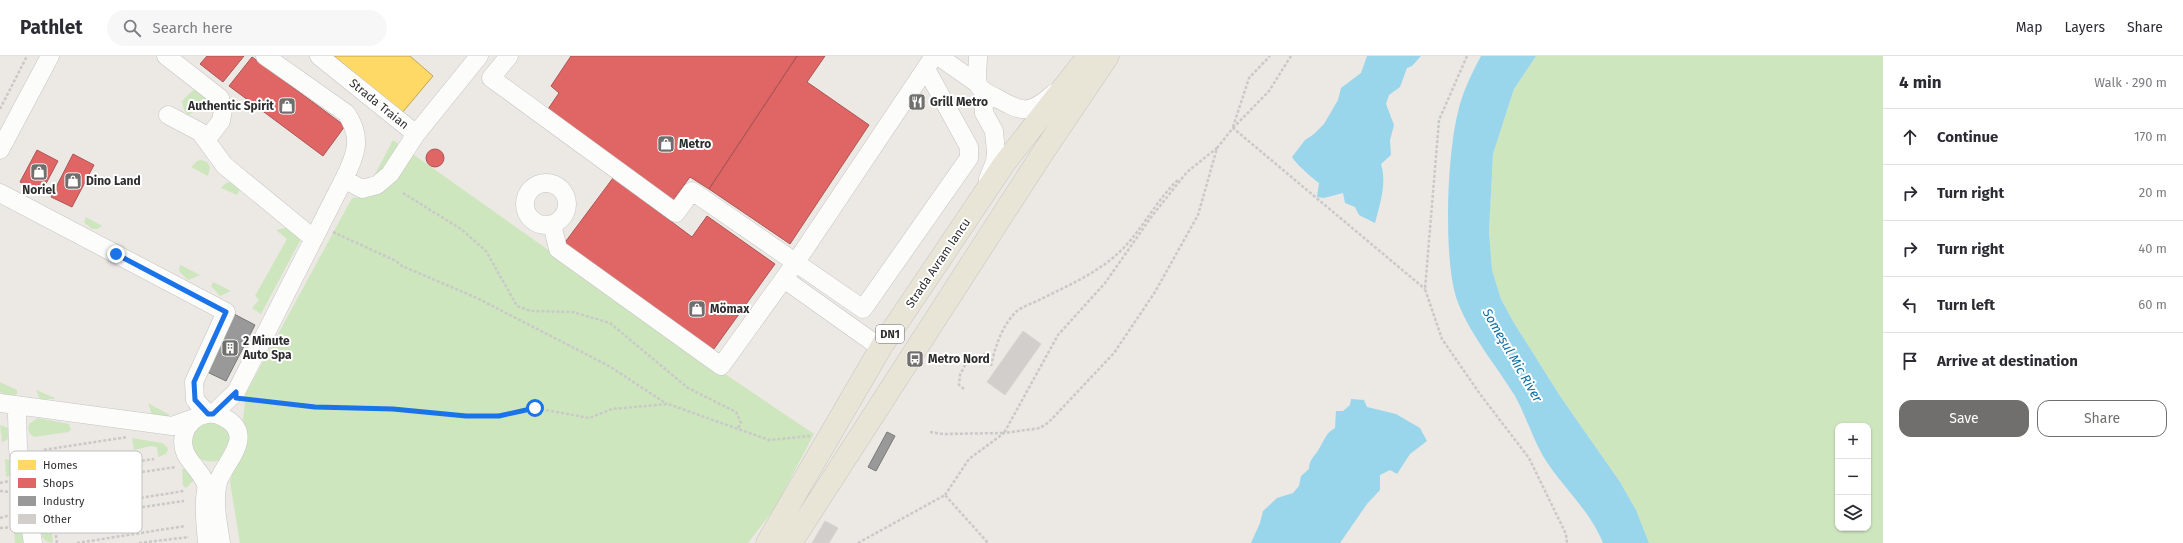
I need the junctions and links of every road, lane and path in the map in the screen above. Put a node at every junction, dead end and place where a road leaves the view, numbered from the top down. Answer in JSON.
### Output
{"nodes":[{"id":1,"x":27,"y":56,"type":"edge"},
{"id":2,"x":50,"y":56,"type":"edge"},
{"id":3,"x":166,"y":56,"type":"edge"},
{"id":4,"x":265,"y":56,"type":"edge"},
{"id":5,"x":319,"y":56,"type":"edge"},
{"id":6,"x":479,"y":56,"type":"edge"},
{"id":7,"x":508,"y":56,"type":"edge"},
{"id":8,"x":964,"y":56,"type":"edge"},
{"id":9,"x":978,"y":56,"type":"edge"},
{"id":10,"x":1088,"y":56,"type":"edge"},
{"id":11,"x":1108,"y":56,"type":"edge"},
{"id":12,"x":1270,"y":56,"type":"edge"},
{"id":13,"x":1291,"y":56,"type":"edge"},
{"id":14,"x":1467,"y":56,"type":"edge"},
{"id":15,"x":933,"y":60,"type":"edge"},
{"id":16,"x":184,"y":62,"type":"edge"},
{"id":17,"x":1070,"y":79,"type":"junction"},
{"id":18,"x":981,"y":87,"type":"junction"},
{"id":19,"x":1000,"y":100,"type":"junction"},
{"id":20,"x":0,"y":109,"type":"edge"},
{"id":21,"x":168,"y":116,"type":"dead end"},
{"id":22,"x":1233,"y":128,"type":"junction"},
{"id":23,"x":994,"y":131,"type":"junction"},
{"id":24,"x":416,"y":134,"type":"junction"},
{"id":25,"x":207,"y":139,"type":"junction"},
{"id":26,"x":1022,"y":140,"type":"junction"},
{"id":27,"x":1216,"y":148,"type":"junction"},
{"id":28,"x":0,"y":150,"type":"edge"},
{"id":29,"x":1186,"y":174,"type":"junction"},
{"id":30,"x":344,"y":179,"type":"junction"},
{"id":31,"x":0,"y":193,"type":"edge"},
{"id":32,"x":403,"y":193,"type":"dead end"},
{"id":33,"x":981,"y":199,"type":"junction"},
{"id":34,"x":552,"y":224,"type":"dead end"},
{"id":35,"x":317,"y":233,"type":"junction"},
{"id":36,"x":796,"y":262,"type":"junction"},
{"id":37,"x":784,"y":279,"type":"junction"},
{"id":38,"x":1425,"y":289,"type":"junction"},
{"id":39,"x":881,"y":348,"type":"junction"},
{"id":40,"x":994,"y":355,"type":"junction"},
{"id":41,"x":991,"y":366,"type":"dead end"},
{"id":42,"x":964,"y":388,"type":"dead end"},
{"id":43,"x":236,"y":395,"type":"junction"},
{"id":44,"x":0,"y":403,"type":"edge"},
{"id":45,"x":668,"y":404,"type":"junction"},
{"id":46,"x":56,"y":411,"type":"junction"},
{"id":47,"x":8,"y":415,"type":"edge"},
{"id":48,"x":207,"y":415,"type":"junction"},
{"id":49,"x":737,"y":430,"type":"junction"},
{"id":50,"x":930,"y":432,"type":"dead end"},
{"id":51,"x":1004,"y":433,"type":"junction"},
{"id":52,"x":813,"y":436,"type":"dead end"},
{"id":53,"x":128,"y":437,"type":"dead end"},
{"id":54,"x":238,"y":437,"type":"junction"},
{"id":55,"x":18,"y":451,"type":"edge"},
{"id":56,"x":42,"y":451,"type":"edge"},
{"id":57,"x":154,"y":459,"type":"dead end"},
{"id":58,"x":232,"y":460,"type":"junction"},
{"id":59,"x":142,"y":461,"type":"edge"},
{"id":60,"x":184,"y":463,"type":"junction"},
{"id":61,"x":142,"y":470,"type":"edge"},
{"id":62,"x":10,"y":481,"type":"edge"},
{"id":63,"x":0,"y":482,"type":"edge"},
{"id":64,"x":184,"y":491,"type":"dead end"},
{"id":65,"x":945,"y":495,"type":"junction"},
{"id":66,"x":142,"y":498,"type":"edge"},
{"id":67,"x":184,"y":501,"type":"dead end"},
{"id":68,"x":142,"y":507,"type":"edge"},
{"id":69,"x":10,"y":515,"type":"edge"},
{"id":70,"x":0,"y":518,"type":"edge"},
{"id":71,"x":185,"y":526,"type":"dead end"},
{"id":72,"x":10,"y":527,"type":"edge"},
{"id":73,"x":0,"y":528,"type":"edge"},
{"id":74,"x":32,"y":533,"type":"edge"},
{"id":75,"x":55,"y":533,"type":"edge"},
{"id":76,"x":141,"y":533,"type":"edge"},
{"id":77,"x":142,"y":533,"type":"edge"},
{"id":78,"x":189,"y":537,"type":"dead end"},
{"id":79,"x":34,"y":543,"type":"edge"},
{"id":80,"x":57,"y":543,"type":"edge"},
{"id":81,"x":77,"y":543,"type":"edge"},
{"id":82,"x":139,"y":543,"type":"edge"},
{"id":83,"x":207,"y":543,"type":"edge"},
{"id":84,"x":221,"y":543,"type":"edge"},
{"id":85,"x":766,"y":543,"type":"edge"},
{"id":86,"x":791,"y":543,"type":"edge"},
{"id":87,"x":858,"y":543,"type":"edge"},
{"id":88,"x":988,"y":543,"type":"edge"},
{"id":89,"x":1567,"y":543,"type":"edge"}],
"edges":[{"from":1,"to":20,"type":"path"},
{"from":2,"to":28,"type":"street"},
{"from":3,"to":16,"type":"street"},
{"from":4,"to":30,"type":"street"},
{"from":5,"to":24,"type":"street","name":"Strada Traian"},
{"from":6,"to":24,"type":"street","name":"Strada Traian"},
{"from":7,"to":36,"type":"street"},
{"from":8,"to":18,"type":"street"},
{"from":9,"to":18,"type":"street"},
{"from":10,"to":17,"type":"main road","name":"Strada Avram Iancu","number":"DN1"},
{"from":11,"to":86,"type":"main road","number":"DN1"},
{"from":12,"to":22,"type":"path"},
{"from":13,"to":22,"type":"path"},
{"from":14,"to":38,"type":"path"},
{"from":15,"to":18,"type":"street"},
{"from":15,"to":36,"type":"street"},
{"from":15,"to":36,"type":"street"},
{"from":16,"to":25,"type":"street"},
{"from":17,"to":19,"type":"street"},
{"from":17,"to":26,"type":"main road","name":"Strada Avram Iancu","number":"DN1"},
{"from":18,"to":19,"type":"street"},
{"from":18,"to":23,"type":"street"},
{"from":19,"to":26,"type":"street"},
{"from":21,"to":25,"type":"street"},
{"from":22,"to":27,"type":"path"},
{"from":22,"to":38,"type":"path"},
{"from":23,"to":26,"type":"street"},
{"from":23,"to":33,"type":"street"},
{"from":24,"to":30,"type":"street"},
{"from":25,"to":35,"type":"street"},
{"from":26,"to":33,"type":"main road","name":"Strada Avram Iancu","number":"DN1"},
{"from":27,"to":29,"type":"path"},
{"from":27,"to":51,"type":"path"},
{"from":29,"to":40,"type":"path"},
{"from":29,"to":51,"type":"path"},
{"from":30,"to":35,"type":"street"},
{"from":31,"to":48,"type":"street"},
{"from":32,"to":49,"type":"path"},
{"from":33,"to":39,"type":"main road","name":"Strada Avram Iancu","number":"DN1"},
{"from":34,"to":37,"type":"street"},
{"from":35,"to":43,"type":"street"},
{"from":35,"to":45,"type":"path"},
{"from":36,"to":37,"type":"street"},
{"from":37,"to":39,"type":"street"},
{"from":38,"to":89,"type":"path"},
{"from":39,"to":85,"type":"main road","name":"Strada Avram Iancu","number":"DN1"},
{"from":40,"to":41,"type":"path"},
{"from":40,"to":42,"type":"path"},
{"from":43,"to":45,"type":"path"},
{"from":43,"to":48,"type":"street"},
{"from":43,"to":54,"type":"street"},
{"from":44,"to":46,"type":"street"},
{"from":45,"to":49,"type":"path"},
{"from":46,"to":47,"type":"street"},
{"from":46,"to":48,"type":"street"},
{"from":47,"to":55,"type":"street"},
{"from":48,"to":54,"type":"street"},
{"from":48,"to":60,"type":"street"},
{"from":49,"to":52,"type":"path"},
{"from":50,"to":51,"type":"path"},
{"from":51,"to":65,"type":"path"},
{"from":53,"to":56,"type":"path"},
{"from":54,"to":58,"type":"street"},
{"from":57,"to":59,"type":"path"},
{"from":58,"to":60,"type":"street"},
{"from":58,"to":84,"type":"street"},
{"from":60,"to":61,"type":"path"},
{"from":60,"to":83,"type":"street"},
{"from":62,"to":63,"type":"path"},
{"from":64,"to":66,"type":"path"},
{"from":65,"to":87,"type":"path"},
{"from":65,"to":88,"type":"path"},
{"from":67,"to":68,"type":"path"},
{"from":69,"to":70,"type":"path"},
{"from":71,"to":77,"type":"path"},
{"from":72,"to":73,"type":"path"},
{"from":74,"to":79,"type":"street"},
{"from":75,"to":80,"type":"path"},
{"from":76,"to":81,"type":"path"},
{"from":78,"to":82,"type":"path"}]}
